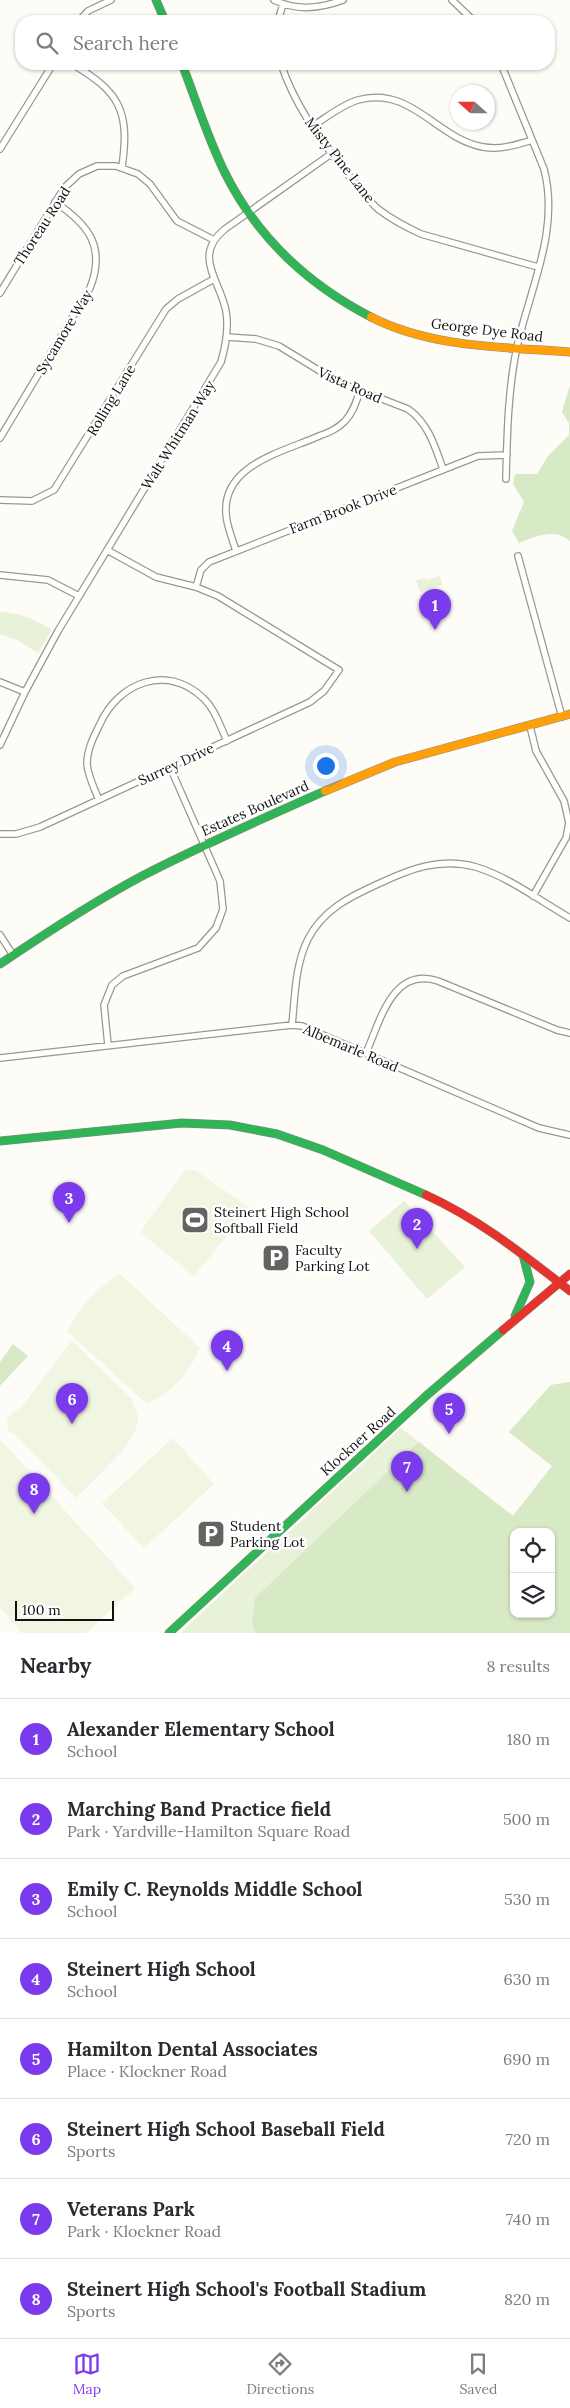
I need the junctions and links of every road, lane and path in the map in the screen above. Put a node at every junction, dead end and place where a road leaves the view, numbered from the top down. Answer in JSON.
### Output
{"nodes":[{"id":1,"x":111,"y":0,"type":"edge"},
{"id":2,"x":156,"y":0,"type":"edge"},
{"id":3,"x":274,"y":0,"type":"edge"},
{"id":4,"x":343,"y":0,"type":"edge"},
{"id":5,"x":452,"y":0,"type":"edge"},
{"id":6,"x":283,"y":4,"type":"junction"},
{"id":7,"x":84,"y":15,"type":"edge"},
{"id":8,"x":162,"y":15,"type":"edge"},
{"id":9,"x":280,"y":15,"type":"edge"},
{"id":10,"x":468,"y":15,"type":"edge"},
{"id":11,"x":49,"y":70,"type":"edge"},
{"id":12,"x":82,"y":70,"type":"edge"},
{"id":13,"x":184,"y":70,"type":"edge"},
{"id":14,"x":283,"y":70,"type":"edge"},
{"id":15,"x":503,"y":70,"type":"edge"},
{"id":16,"x":311,"y":127,"type":"junction"},
{"id":17,"x":532,"y":140,"type":"junction"},
{"id":18,"x":0,"y":149,"type":"edge"},
{"id":19,"x":332,"y":154,"type":"junction"},
{"id":20,"x":122,"y":167,"type":"junction"},
{"id":21,"x":56,"y":202,"type":"junction"},
{"id":22,"x":248,"y":212,"type":"junction"},
{"id":23,"x":214,"y":240,"type":"junction"},
{"id":24,"x":538,"y":267,"type":"junction"},
{"id":25,"x":214,"y":279,"type":"junction"},
{"id":26,"x":0,"y":293,"type":"edge"},
{"id":27,"x":227,"y":337,"type":"junction"},
{"id":28,"x":517,"y":348,"type":"junction"},
{"id":29,"x":570,"y":352,"type":"edge"},
{"id":30,"x":360,"y":391,"type":"junction"},
{"id":31,"x":0,"y":438,"type":"edge"},
{"id":32,"x":506,"y":454,"type":"junction"},
{"id":33,"x":443,"y":469,"type":"junction"},
{"id":34,"x":506,"y":479,"type":"dead end"},
{"id":35,"x":0,"y":500,"type":"edge"},
{"id":36,"x":107,"y":550,"type":"junction"},
{"id":37,"x":236,"y":550,"type":"junction"},
{"id":38,"x":518,"y":556,"type":"dead end"},
{"id":39,"x":0,"y":575,"type":"edge"},
{"id":40,"x":196,"y":587,"type":"junction"},
{"id":41,"x":79,"y":596,"type":"junction"},
{"id":42,"x":0,"y":682,"type":"edge"},
{"id":43,"x":24,"y":692,"type":"junction"},
{"id":44,"x":570,"y":714,"type":"edge"},
{"id":45,"x":562,"y":717,"type":"junction"},
{"id":46,"x":530,"y":726,"type":"junction"},
{"id":47,"x":227,"y":741,"type":"junction"},
{"id":48,"x":0,"y":744,"type":"edge"},
{"id":49,"x":170,"y":767,"type":"junction"},
{"id":50,"x":99,"y":800,"type":"junction"},
{"id":51,"x":0,"y":834,"type":"edge"},
{"id":52,"x":204,"y":844,"type":"junction"},
{"id":53,"x":533,"y":896,"type":"junction"},
{"id":54,"x":570,"y":918,"type":"edge"},
{"id":55,"x":0,"y":935,"type":"edge"},
{"id":56,"x":14,"y":955,"type":"junction"},
{"id":57,"x":0,"y":964,"type":"edge"},
{"id":58,"x":292,"y":1025,"type":"junction"},
{"id":59,"x":570,"y":1033,"type":"edge"},
{"id":60,"x":108,"y":1046,"type":"junction"},
{"id":61,"x":366,"y":1054,"type":"junction"},
{"id":62,"x":0,"y":1058,"type":"edge"},
{"id":63,"x":570,"y":1135,"type":"edge"},
{"id":64,"x":0,"y":1141,"type":"edge"},
{"id":65,"x":523,"y":1255,"type":"junction"},
{"id":66,"x":570,"y":1274,"type":"edge"},
{"id":67,"x":558,"y":1282,"type":"junction"},
{"id":68,"x":570,"y":1292,"type":"edge"},
{"id":69,"x":513,"y":1321,"type":"junction"},
{"id":70,"x":169,"y":1633,"type":"edge"}],
"edges":[{"from":1,"to":7,"type":"street"},
{"from":2,"to":8,"type":"street"},
{"from":3,"to":6,"type":"street"},
{"from":4,"to":6,"type":"street"},
{"from":5,"to":10,"type":"street"},
{"from":6,"to":9,"type":"street"},
{"from":11,"to":18,"type":"street"},
{"from":12,"to":20,"type":"street"},
{"from":13,"to":22,"type":"street","name":"George Dye Road"},
{"from":14,"to":16,"type":"street","name":"Misty Pine Lane"},
{"from":15,"to":17,"type":"street"},
{"from":16,"to":17,"type":"street"},
{"from":16,"to":19,"type":"street","name":"Misty Pine Lane"},
{"from":17,"to":24,"type":"street"},
{"from":19,"to":22,"type":"street"},
{"from":19,"to":24,"type":"street","name":"Misty Pine Lane"},
{"from":20,"to":21,"type":"street","name":"Thoreau Road"},
{"from":20,"to":23,"type":"street","name":"Thoreau Road"},
{"from":21,"to":26,"type":"street","name":"Thoreau Road"},
{"from":21,"to":31,"type":"street","name":"Sycamore Way"},
{"from":22,"to":23,"type":"street"},
{"from":22,"to":28,"type":"street","name":"George Dye Road"},
{"from":23,"to":25,"type":"street","name":"Walt Whitman Way"},
{"from":24,"to":28,"type":"street"},
{"from":25,"to":27,"type":"street","name":"Walt Whitman Way"},
{"from":25,"to":35,"type":"street","name":"Rolling Lane"},
{"from":27,"to":30,"type":"street","name":"Vista Road"},
{"from":27,"to":36,"type":"street","name":"Walt Whitman Way"},
{"from":28,"to":29,"type":"street","name":"George Dye Road"},
{"from":28,"to":32,"type":"street"},
{"from":30,"to":33,"type":"street","name":"Vista Road"},
{"from":30,"to":37,"type":"street"},
{"from":32,"to":33,"type":"street","name":"Farm Brook Drive"},
{"from":32,"to":34,"type":"street"},
{"from":33,"to":37,"type":"street","name":"Farm Brook Drive"},
{"from":36,"to":40,"type":"street"},
{"from":36,"to":41,"type":"street","name":"Walt Whitman Way"},
{"from":37,"to":40,"type":"street","name":"Farm Brook Drive"},
{"from":38,"to":45,"type":"street"},
{"from":39,"to":41,"type":"street"},
{"from":40,"to":47,"type":"street","name":"Surrey Drive"},
{"from":41,"to":43,"type":"street","name":"Walt Whitman Way"},
{"from":42,"to":43,"type":"street"},
{"from":43,"to":48,"type":"street","name":"Walt Whitman Way"},
{"from":44,"to":45,"type":"street","name":"Estates Boulevard"},
{"from":45,"to":46,"type":"street","name":"Estates Boulevard"},
{"from":46,"to":52,"type":"street","name":"Estates Boulevard"},
{"from":46,"to":53,"type":"street"},
{"from":47,"to":49,"type":"street","name":"Surrey Drive"},
{"from":47,"to":50,"type":"street"},
{"from":49,"to":50,"type":"street","name":"Surrey Drive"},
{"from":49,"to":52,"type":"street"},
{"from":50,"to":51,"type":"street","name":"Surrey Drive"},
{"from":52,"to":56,"type":"street","name":"Estates Boulevard"},
{"from":52,"to":60,"type":"street"},
{"from":53,"to":54,"type":"street"},
{"from":53,"to":58,"type":"street"},
{"from":55,"to":56,"type":"street"},
{"from":56,"to":57,"type":"street","name":"Estates Boulevard"},
{"from":58,"to":60,"type":"street","name":"Albemarle Road"},
{"from":58,"to":61,"type":"street","name":"Albemarle Road"},
{"from":59,"to":61,"type":"street"},
{"from":60,"to":62,"type":"street","name":"Albemarle Road"},
{"from":61,"to":63,"type":"street","name":"Albemarle Road"},
{"from":64,"to":65,"type":"street"},
{"from":65,"to":67,"type":"street"},
{"from":65,"to":69,"type":"street"},
{"from":66,"to":67,"type":"street","name":"Klockner Road"},
{"from":67,"to":68,"type":"street"},
{"from":67,"to":69,"type":"street","name":"Klockner Road"},
{"from":69,"to":70,"type":"street","name":"Klockner Road"}]}
